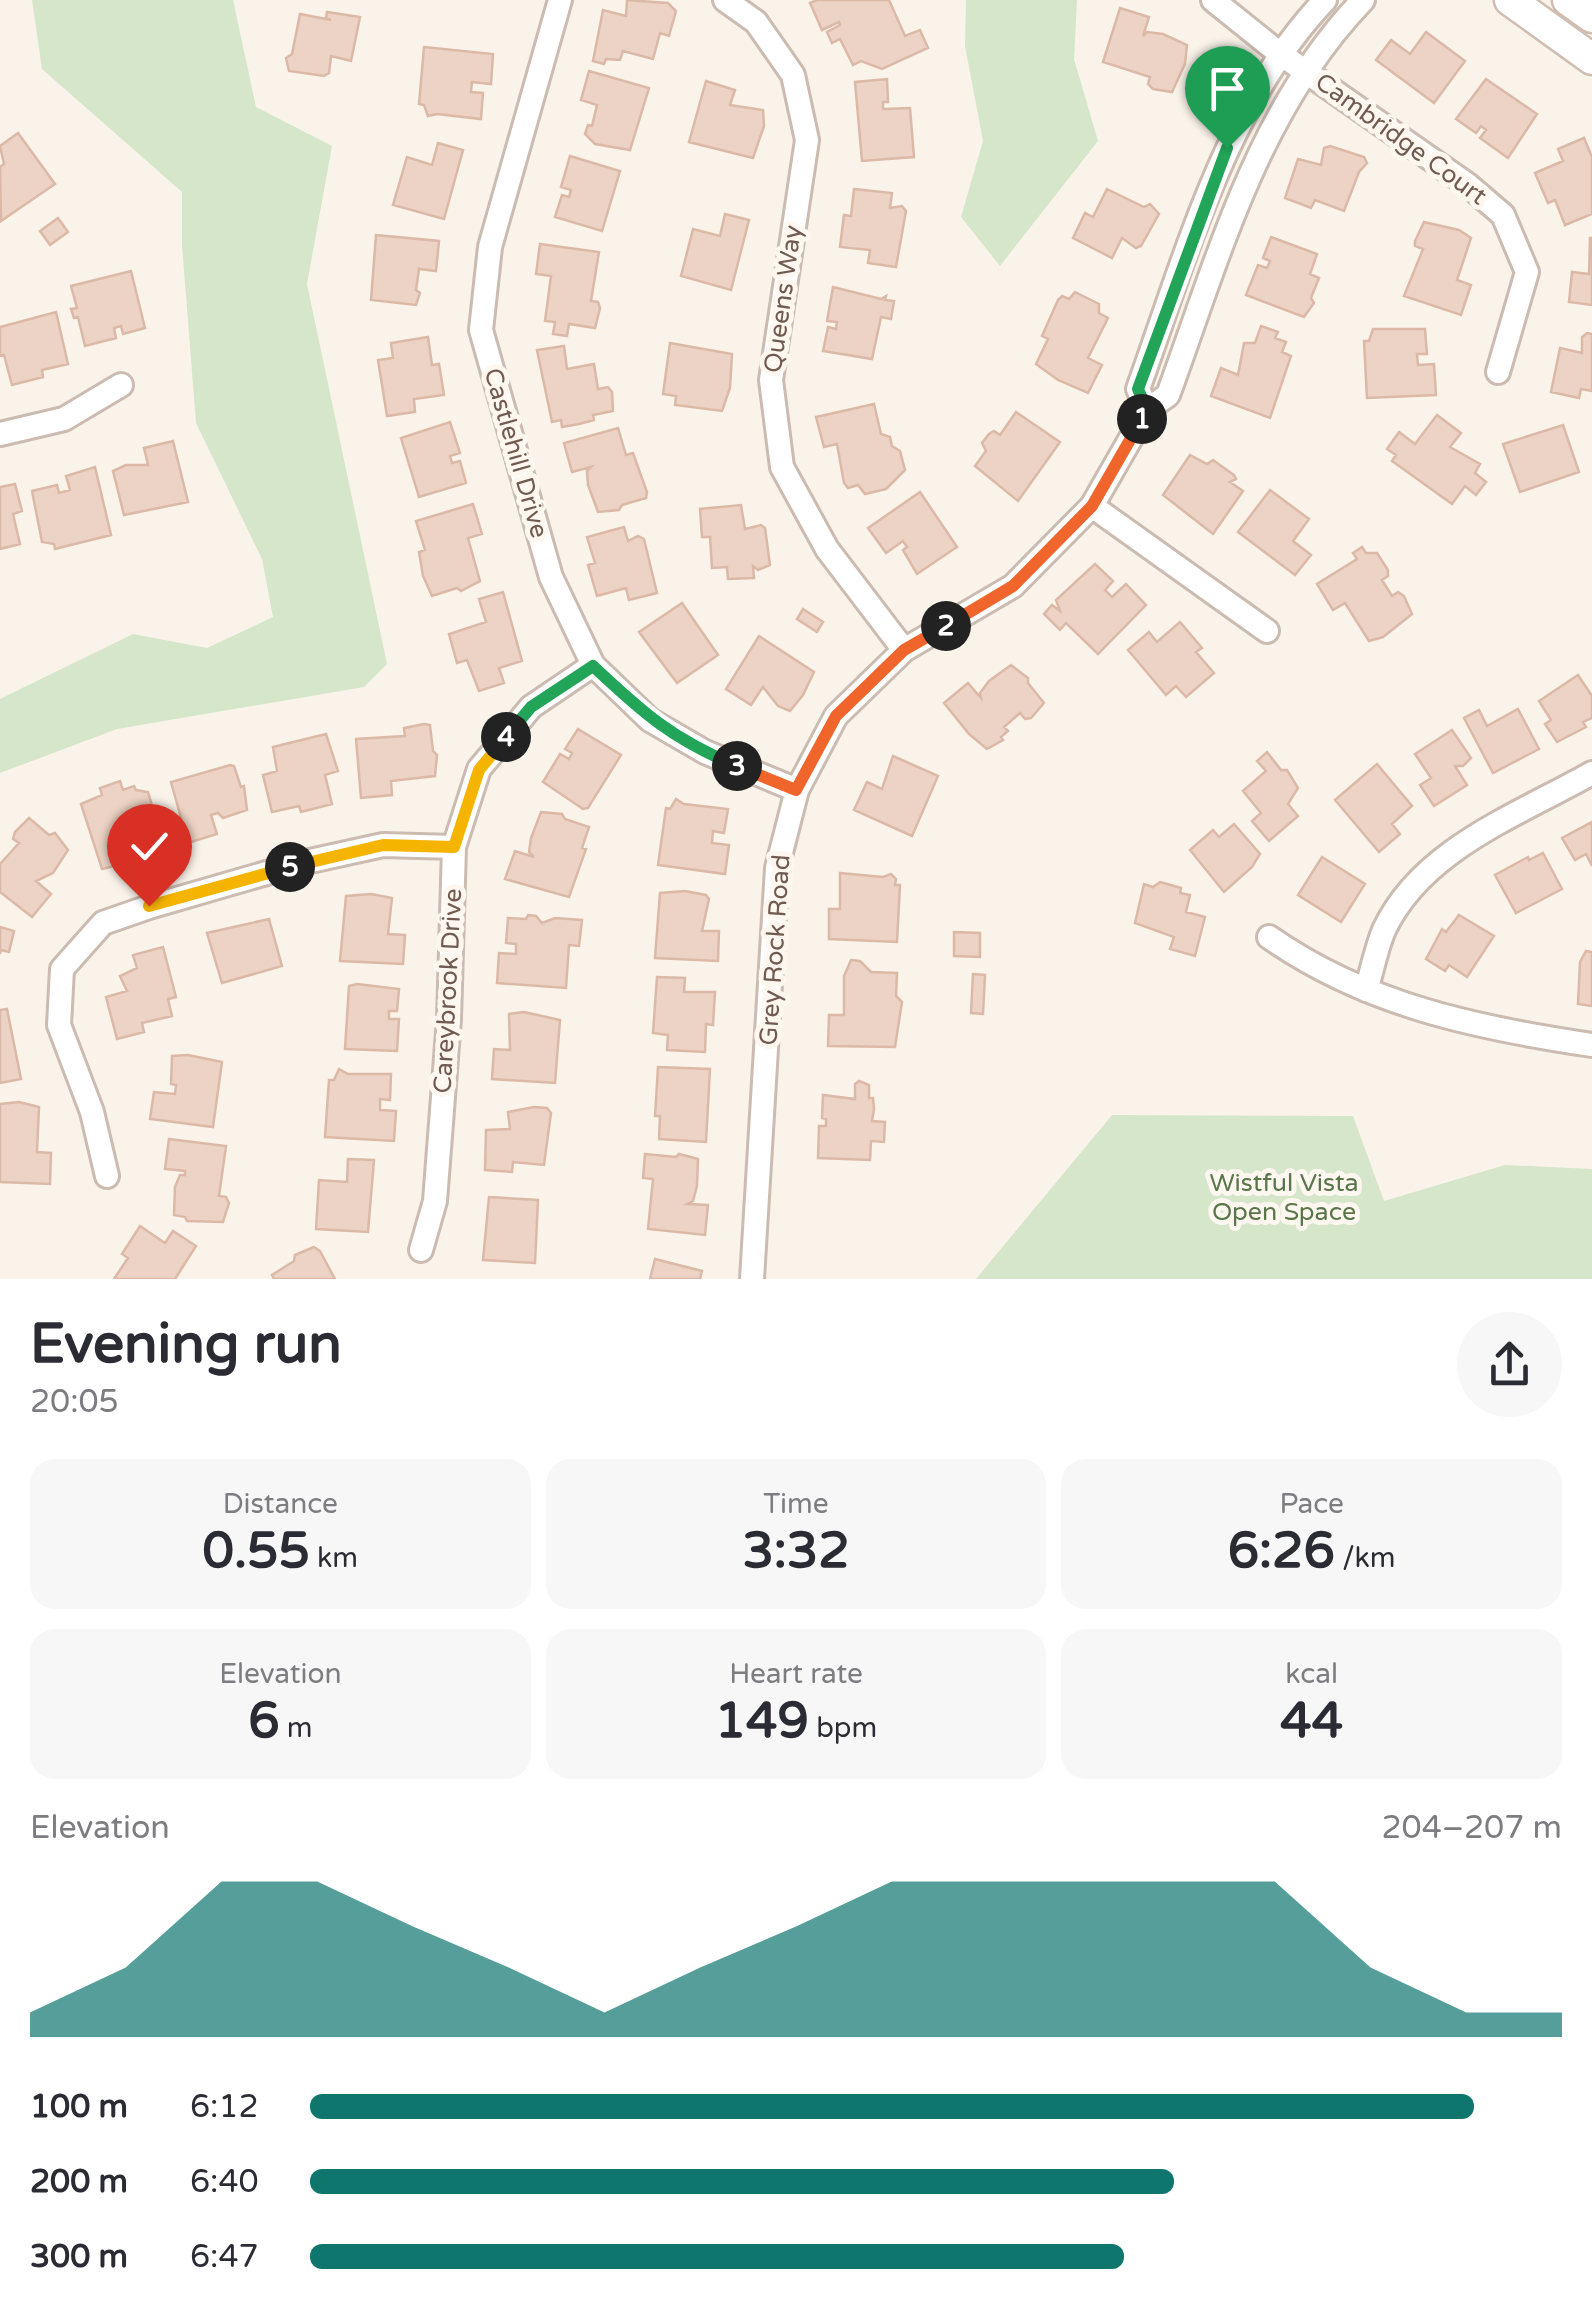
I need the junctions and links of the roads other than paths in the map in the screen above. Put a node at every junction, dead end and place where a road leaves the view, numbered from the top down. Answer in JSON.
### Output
{"nodes":[{"id":1,"x":560,"y":0,"type":"edge"},
{"id":2,"x":725,"y":0,"type":"edge"},
{"id":3,"x":1212,"y":0,"type":"edge"},
{"id":4,"x":1325,"y":0,"type":"edge"},
{"id":5,"x":1363,"y":0,"type":"edge"},
{"id":6,"x":1510,"y":0,"type":"edge"},
{"id":7,"x":1568,"y":0,"type":"edge"},
{"id":8,"x":1592,"y":17,"type":"edge"},
{"id":9,"x":1279,"y":53,"type":"junction"},
{"id":10,"x":1592,"y":60,"type":"edge"},
{"id":11,"x":1305,"y":70,"type":"junction"},
{"id":12,"x":1498,"y":372,"type":"dead end"},
{"id":13,"x":121,"y":384,"type":"dead end"},
{"id":14,"x":1147,"y":410,"type":"junction"},
{"id":15,"x":0,"y":434,"type":"edge"},
{"id":16,"x":1092,"y":506,"type":"junction"},
{"id":17,"x":1267,"y":631,"type":"dead end"},
{"id":18,"x":904,"y":650,"type":"junction"},
{"id":19,"x":593,"y":666,"type":"junction"},
{"id":20,"x":1592,"y":773,"type":"edge"},
{"id":21,"x":796,"y":790,"type":"junction"},
{"id":22,"x":454,"y":847,"type":"junction"},
{"id":23,"x":1269,"y":937,"type":"dead end"},
{"id":24,"x":1366,"y":990,"type":"junction"},
{"id":25,"x":1592,"y":1045,"type":"edge"},
{"id":26,"x":107,"y":1176,"type":"dead end"},
{"id":27,"x":421,"y":1250,"type":"dead end"},
{"id":28,"x":752,"y":1279,"type":"edge"}],
"edges":[{"from":1,"to":19,"type":"street","name":"Castlehill Drive"},
{"from":2,"to":18,"type":"street","name":"Queens Way"},
{"from":3,"to":9,"type":"street","name":"Cambridge Court"},
{"from":4,"to":9,"type":"street","name":"Grey Rock Road"},
{"from":5,"to":11,"type":"street","name":"Grey Rock Road"},
{"from":6,"to":10,"type":"main road"},
{"from":7,"to":8,"type":"main road"},
{"from":9,"to":11,"type":"street","name":"Cambridge Court"},
{"from":9,"to":14,"type":"street","name":"Grey Rock Road"},
{"from":11,"to":12,"type":"street","name":"Cambridge Court"},
{"from":11,"to":14,"type":"street","name":"Grey Rock Road"},
{"from":13,"to":15,"type":"street"},
{"from":14,"to":16,"type":"street","name":"Grey Rock Road"},
{"from":16,"to":17,"type":"street"},
{"from":16,"to":18,"type":"street","name":"Grey Rock Road"},
{"from":18,"to":21,"type":"street","name":"Grey Rock Road"},
{"from":19,"to":21,"type":"street","name":"Castlehill Drive"},
{"from":19,"to":22,"type":"street","name":"Careybrook Drive"},
{"from":20,"to":24,"type":"street"},
{"from":21,"to":28,"type":"street","name":"Grey Rock Road"},
{"from":22,"to":26,"type":"street"},
{"from":22,"to":27,"type":"street","name":"Careybrook Drive"},
{"from":23,"to":24,"type":"street"},
{"from":24,"to":25,"type":"street"}]}
